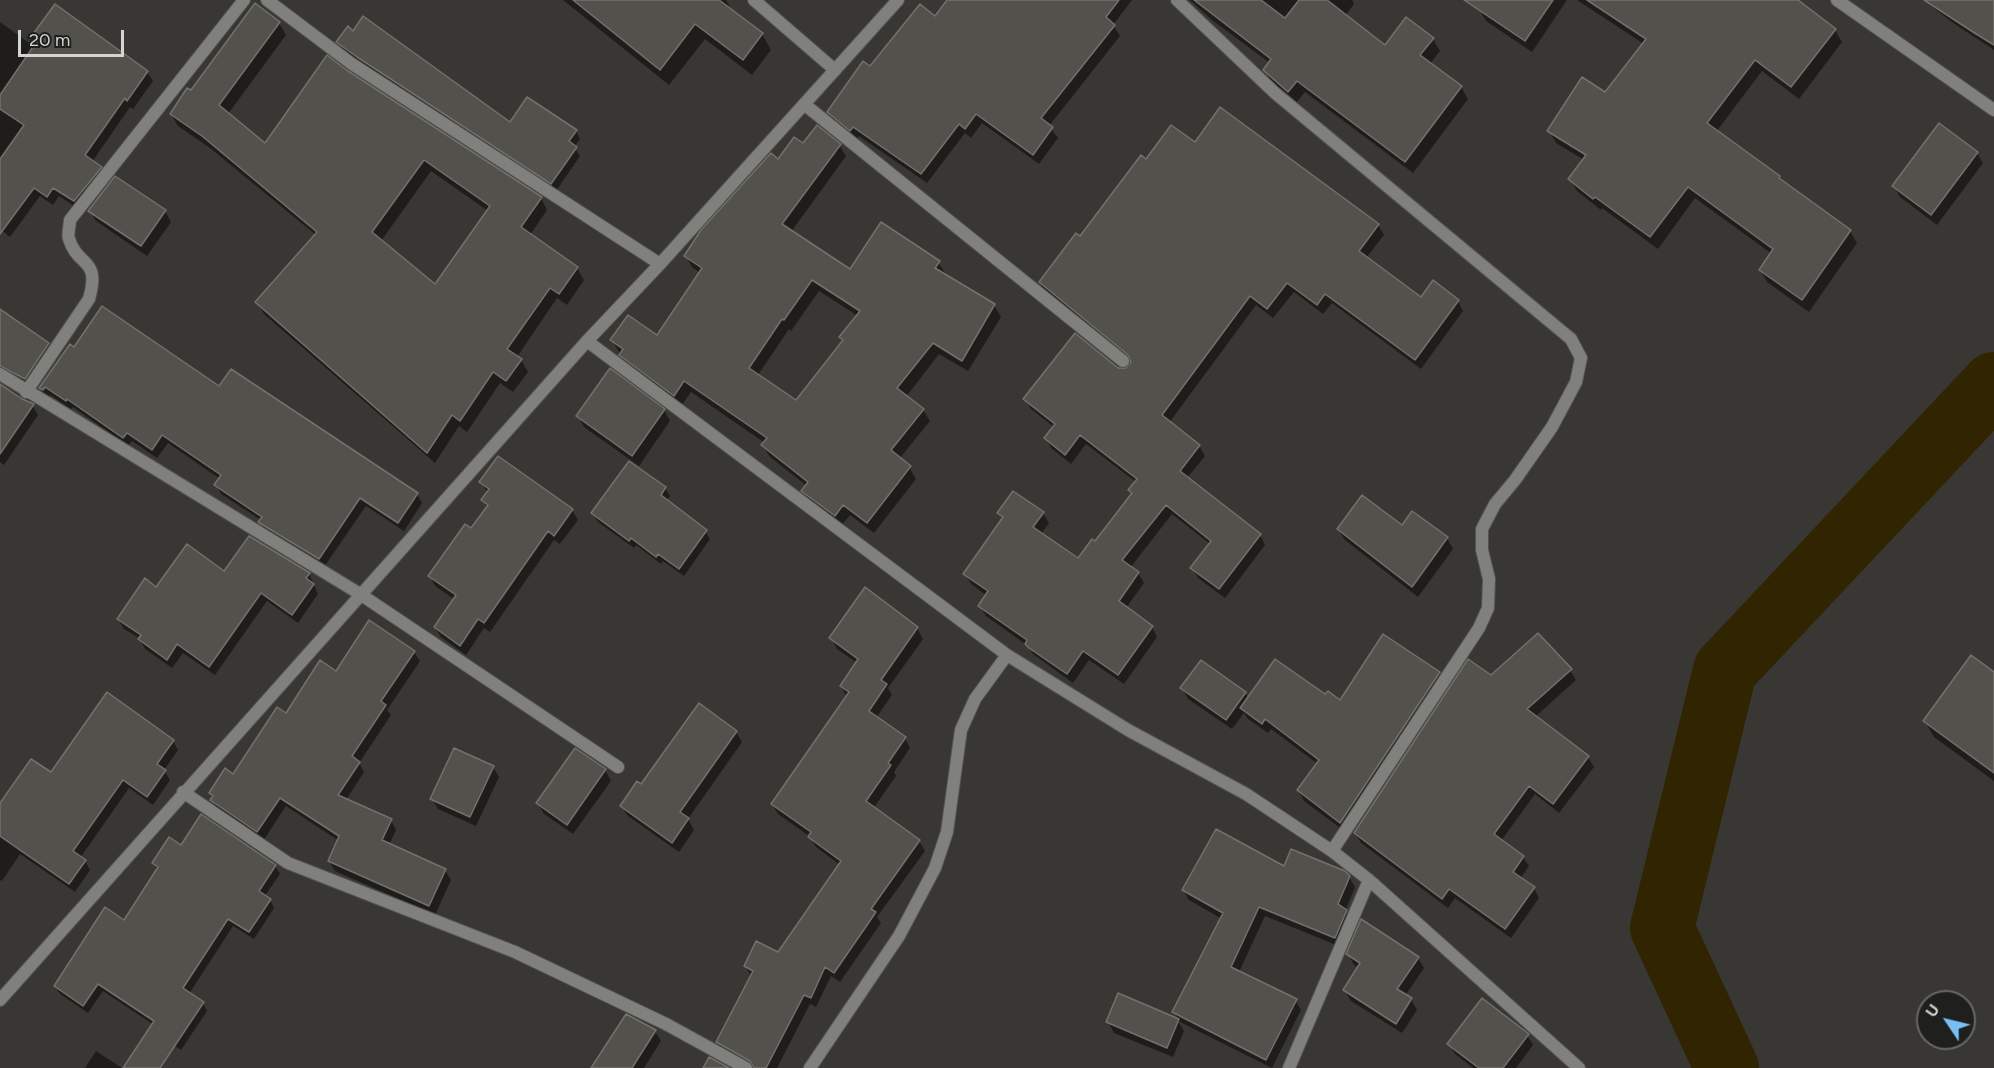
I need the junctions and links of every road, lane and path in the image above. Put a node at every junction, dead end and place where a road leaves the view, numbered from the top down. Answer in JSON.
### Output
{"nodes":[{"id":1,"x":244,"y":0,"type":"edge"},
{"id":2,"x":267,"y":0,"type":"edge"},
{"id":3,"x":754,"y":0,"type":"edge"},
{"id":4,"x":898,"y":0,"type":"edge"},
{"id":5,"x":1177,"y":0,"type":"edge"},
{"id":6,"x":1837,"y":0,"type":"edge"},
{"id":7,"x":836,"y":70,"type":"junction"},
{"id":8,"x":804,"y":105,"type":"junction"},
{"id":9,"x":1994,"y":110,"type":"edge"},
{"id":10,"x":660,"y":264,"type":"junction"},
{"id":11,"x":587,"y":341,"type":"junction"},
{"id":12,"x":1124,"y":362,"type":"dead end"},
{"id":13,"x":0,"y":374,"type":"edge"},
{"id":14,"x":26,"y":392,"type":"junction"},
{"id":15,"x":360,"y":594,"type":"junction"},
{"id":16,"x":1007,"y":655,"type":"junction"},
{"id":17,"x":618,"y":767,"type":"dead end"},
{"id":18,"x":183,"y":792,"type":"junction"},
{"id":19,"x":1332,"y":851,"type":"junction"},
{"id":20,"x":1369,"y":880,"type":"junction"},
{"id":21,"x":5,"y":986,"type":"edge"},
{"id":22,"x":0,"y":1000,"type":"edge"},
{"id":23,"x":746,"y":1068,"type":"edge"},
{"id":24,"x":810,"y":1068,"type":"edge"},
{"id":25,"x":1289,"y":1068,"type":"edge"},
{"id":26,"x":1579,"y":1068,"type":"edge"}],
"edges":[{"from":1,"to":14,"type":"street"},
{"from":2,"to":10,"type":"street"},
{"from":3,"to":7,"type":"street"},
{"from":4,"to":7,"type":"street"},
{"from":5,"to":19,"type":"street"},
{"from":6,"to":9,"type":"street"},
{"from":7,"to":8,"type":"street"},
{"from":8,"to":10,"type":"street"},
{"from":8,"to":12,"type":"street"},
{"from":10,"to":11,"type":"street"},
{"from":11,"to":15,"type":"street"},
{"from":11,"to":16,"type":"street"},
{"from":13,"to":14,"type":"street"},
{"from":14,"to":15,"type":"street"},
{"from":15,"to":17,"type":"street"},
{"from":15,"to":18,"type":"street"},
{"from":16,"to":19,"type":"street"},
{"from":16,"to":24,"type":"street"},
{"from":18,"to":21,"type":"street"},
{"from":18,"to":23,"type":"street"},
{"from":19,"to":20,"type":"street"},
{"from":20,"to":25,"type":"street"},
{"from":20,"to":26,"type":"street"},
{"from":21,"to":22,"type":"street"}]}
